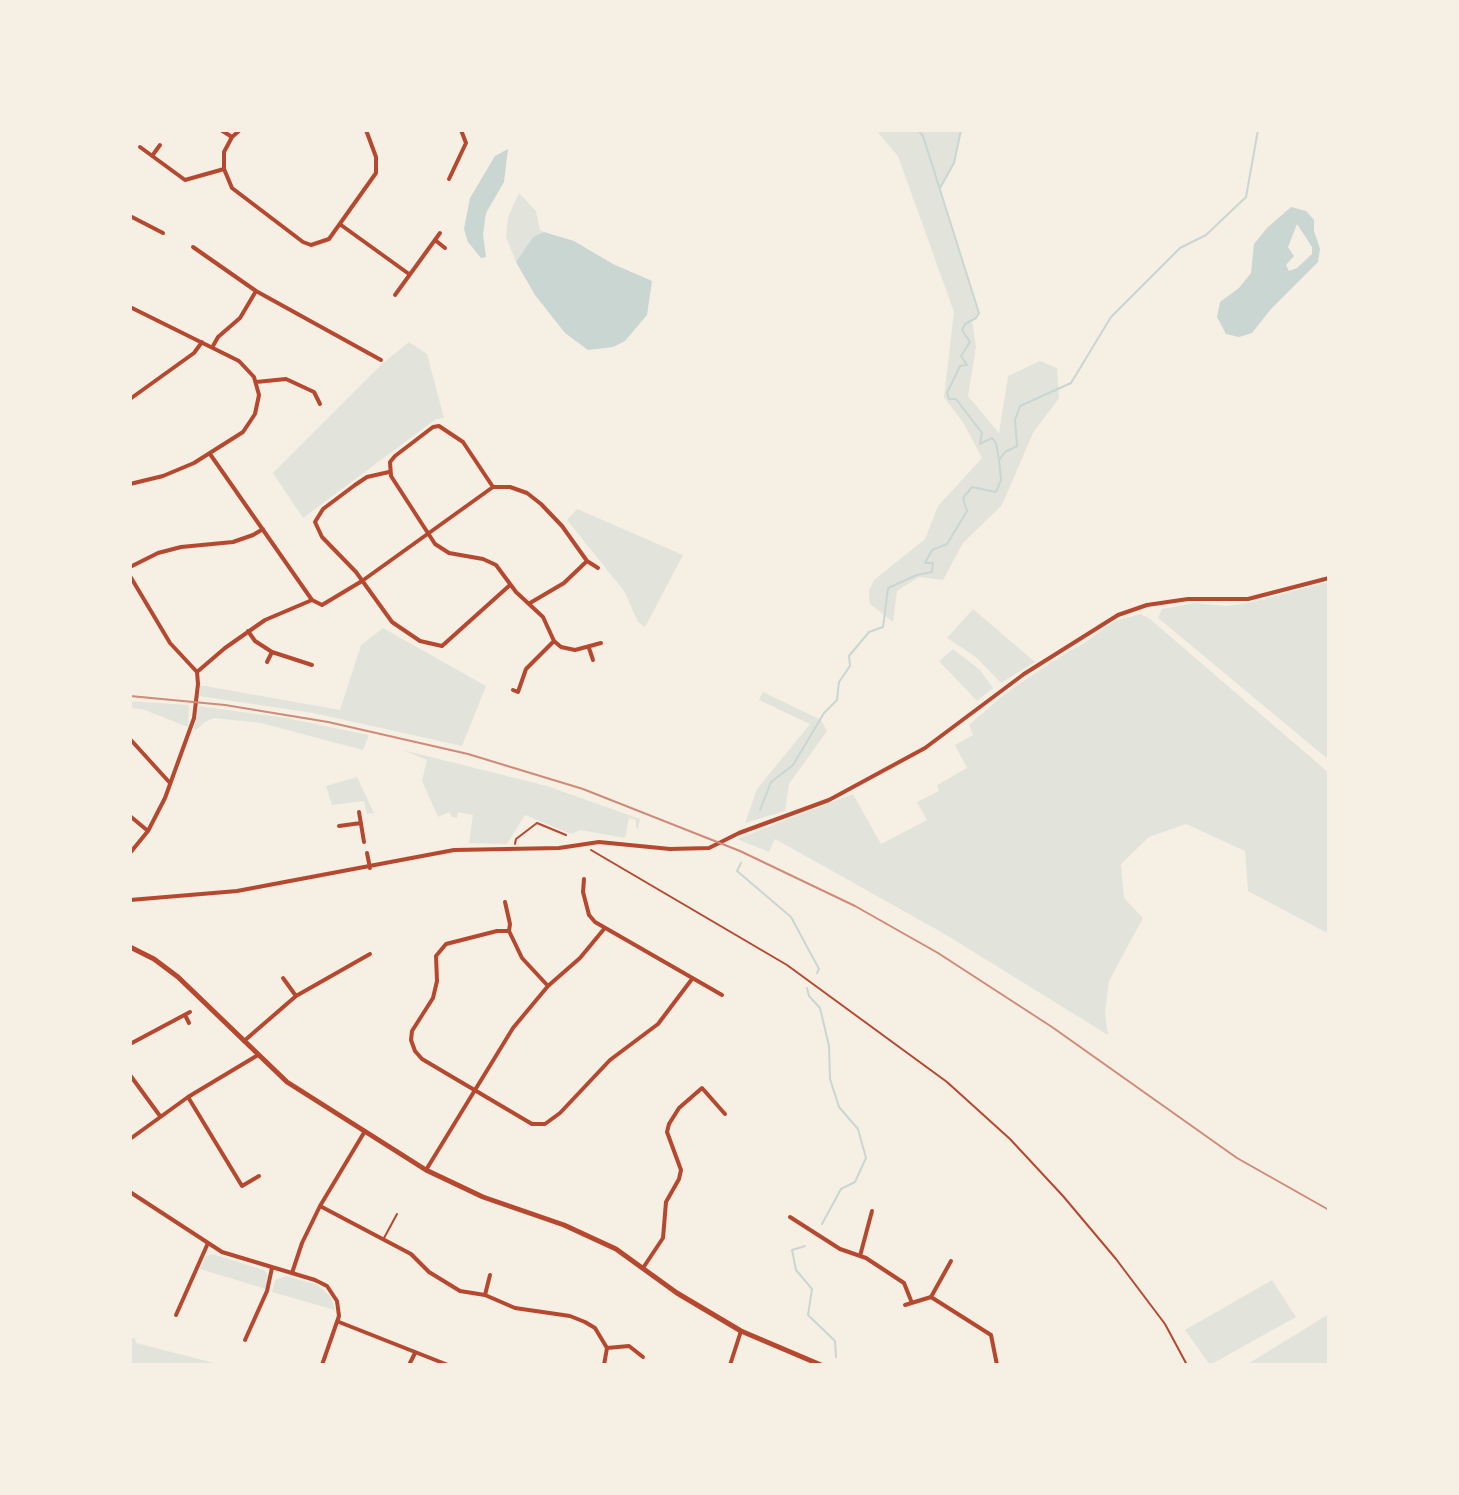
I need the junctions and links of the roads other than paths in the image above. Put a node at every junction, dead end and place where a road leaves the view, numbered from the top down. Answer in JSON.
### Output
{"nodes":[{"id":1,"x":221,"y":130,"type":"edge"},
{"id":2,"x":240,"y":130,"type":"edge"},
{"id":3,"x":366,"y":130,"type":"edge"},
{"id":4,"x":461,"y":130,"type":"edge"},
{"id":5,"x":232,"y":137,"type":"junction"},
{"id":6,"x":160,"y":145,"type":"dead end"},
{"id":7,"x":140,"y":147,"type":"dead end"},
{"id":8,"x":152,"y":156,"type":"junction"},
{"id":9,"x":224,"y":169,"type":"junction"},
{"id":10,"x":449,"y":179,"type":"dead end"},
{"id":11,"x":130,"y":216,"type":"edge"},
{"id":12,"x":341,"y":225,"type":"junction"},
{"id":13,"x":163,"y":233,"type":"dead end"},
{"id":14,"x":440,"y":233,"type":"dead end"},
{"id":15,"x":435,"y":240,"type":"junction"},
{"id":16,"x":193,"y":247,"type":"dead end"},
{"id":17,"x":445,"y":248,"type":"dead end"},
{"id":18,"x":409,"y":274,"type":"junction"},
{"id":19,"x":256,"y":291,"type":"junction"},
{"id":20,"x":395,"y":295,"type":"dead end"},
{"id":21,"x":130,"y":307,"type":"edge"},
{"id":22,"x":202,"y":342,"type":"junction"},
{"id":23,"x":213,"y":346,"type":"junction"},
{"id":24,"x":381,"y":360,"type":"dead end"},
{"id":25,"x":256,"y":382,"type":"junction"},
{"id":26,"x":130,"y":399,"type":"edge"},
{"id":27,"x":320,"y":404,"type":"dead end"},
{"id":28,"x":210,"y":454,"type":"junction"},
{"id":29,"x":389,"y":472,"type":"junction"},
{"id":30,"x":130,"y":484,"type":"edge"},
{"id":31,"x":493,"y":487,"type":"junction"},
{"id":32,"x":263,"y":529,"type":"junction"},
{"id":33,"x":428,"y":534,"type":"junction"},
{"id":34,"x":587,"y":561,"type":"junction"},
{"id":35,"x":130,"y":567,"type":"edge"},
{"id":36,"x":598,"y":568,"type":"dead end"},
{"id":37,"x":130,"y":576,"type":"edge"},
{"id":38,"x":1329,"y":578,"type":"edge"},
{"id":39,"x":362,"y":581,"type":"junction"},
{"id":40,"x":510,"y":585,"type":"junction"},
{"id":41,"x":312,"y":600,"type":"junction"},
{"id":42,"x":530,"y":603,"type":"junction"},
{"id":43,"x":248,"y":631,"type":"junction"},
{"id":44,"x":554,"y":641,"type":"junction"},
{"id":45,"x":601,"y":643,"type":"dead end"},
{"id":46,"x":589,"y":648,"type":"junction"},
{"id":47,"x":272,"y":652,"type":"junction"},
{"id":48,"x":593,"y":660,"type":"dead end"},
{"id":49,"x":267,"y":662,"type":"dead end"},
{"id":50,"x":312,"y":665,"type":"dead end"},
{"id":51,"x":197,"y":672,"type":"junction"},
{"id":52,"x":513,"y":690,"type":"dead end"},
{"id":53,"x":130,"y":739,"type":"edge"},
{"id":54,"x":170,"y":783,"type":"junction"},
{"id":55,"x":359,"y":812,"type":"dead end"},
{"id":56,"x":130,"y":816,"type":"edge"},
{"id":57,"x":361,"y":823,"type":"junction"},
{"id":58,"x":339,"y":826,"type":"dead end"},
{"id":59,"x":148,"y":831,"type":"junction"},
{"id":60,"x":364,"y":842,"type":"dead end"},
{"id":61,"x":130,"y":853,"type":"edge"},
{"id":62,"x":367,"y":853,"type":"dead end"},
{"id":63,"x":370,"y":868,"type":"junction"},
{"id":64,"x":584,"y":879,"type":"dead end"},
{"id":65,"x":130,"y":900,"type":"edge"},
{"id":66,"x":505,"y":902,"type":"dead end"},
{"id":67,"x":604,"y":929,"type":"junction"},
{"id":68,"x":509,"y":931,"type":"junction"},
{"id":69,"x":130,"y":947,"type":"edge"},
{"id":70,"x":370,"y":954,"type":"dead end"},
{"id":71,"x":283,"y":978,"type":"dead end"},
{"id":72,"x":692,"y":979,"type":"junction"},
{"id":73,"x":548,"y":986,"type":"junction"},
{"id":74,"x":722,"y":995,"type":"dead end"},
{"id":75,"x":296,"y":996,"type":"junction"},
{"id":76,"x":190,"y":1012,"type":"dead end"},
{"id":77,"x":185,"y":1015,"type":"junction"},
{"id":78,"x":189,"y":1023,"type":"dead end"},
{"id":79,"x":244,"y":1041,"type":"junction"},
{"id":80,"x":130,"y":1044,"type":"edge"},
{"id":81,"x":258,"y":1055,"type":"junction"},
{"id":82,"x":130,"y":1075,"type":"edge"},
{"id":83,"x":476,"y":1091,"type":"junction"},
{"id":84,"x":188,"y":1097,"type":"junction"},
{"id":85,"x":725,"y":1114,"type":"dead end"},
{"id":86,"x":160,"y":1116,"type":"junction"},
{"id":87,"x":365,"y":1131,"type":"junction"},
{"id":88,"x":130,"y":1139,"type":"edge"},
{"id":89,"x":426,"y":1170,"type":"junction"},
{"id":90,"x":259,"y":1176,"type":"dead end"},
{"id":91,"x":130,"y":1192,"type":"edge"},
{"id":92,"x":320,"y":1206,"type":"junction"},
{"id":93,"x":872,"y":1211,"type":"dead end"},
{"id":94,"x":397,"y":1214,"type":"dead end"},
{"id":95,"x":790,"y":1217,"type":"dead end"},
{"id":96,"x":383,"y":1239,"type":"junction"},
{"id":97,"x":208,"y":1243,"type":"junction"},
{"id":98,"x":860,"y":1256,"type":"junction"},
{"id":99,"x":951,"y":1261,"type":"dead end"},
{"id":100,"x":272,"y":1268,"type":"junction"},
{"id":101,"x":643,"y":1268,"type":"junction"},
{"id":102,"x":292,"y":1273,"type":"junction"},
{"id":103,"x":490,"y":1275,"type":"dead end"},
{"id":104,"x":485,"y":1295,"type":"junction"},
{"id":105,"x":931,"y":1297,"type":"junction"},
{"id":106,"x":912,"y":1303,"type":"junction"},
{"id":107,"x":905,"y":1305,"type":"dead end"},
{"id":108,"x":176,"y":1315,"type":"dead end"},
{"id":109,"x":339,"y":1322,"type":"junction"},
{"id":110,"x":741,"y":1331,"type":"junction"},
{"id":111,"x":245,"y":1340,"type":"dead end"},
{"id":112,"x":607,"y":1348,"type":"junction"},
{"id":113,"x":415,"y":1352,"type":"junction"},
{"id":114,"x":643,"y":1357,"type":"dead end"},
{"id":115,"x":322,"y":1365,"type":"edge"},
{"id":116,"x":409,"y":1365,"type":"edge"},
{"id":117,"x":448,"y":1365,"type":"edge"},
{"id":118,"x":604,"y":1365,"type":"edge"},
{"id":119,"x":730,"y":1365,"type":"edge"},
{"id":120,"x":821,"y":1365,"type":"edge"},
{"id":121,"x":997,"y":1365,"type":"edge"}],
"edges":[{"from":1,"to":5,"type":"street"},
{"from":2,"to":5,"type":"street"},
{"from":3,"to":12,"type":"street"},
{"from":4,"to":10,"type":"street"},
{"from":5,"to":9,"type":"street"},
{"from":6,"to":8,"type":"street"},
{"from":7,"to":8,"type":"street"},
{"from":8,"to":9,"type":"street"},
{"from":9,"to":12,"type":"street"},
{"from":11,"to":13,"type":"street"},
{"from":12,"to":18,"type":"street"},
{"from":14,"to":15,"type":"street"},
{"from":15,"to":17,"type":"street"},
{"from":15,"to":18,"type":"street"},
{"from":16,"to":19,"type":"street"},
{"from":18,"to":20,"type":"street"},
{"from":19,"to":23,"type":"street"},
{"from":19,"to":24,"type":"street"},
{"from":21,"to":22,"type":"street"},
{"from":22,"to":23,"type":"street"},
{"from":22,"to":26,"type":"street"},
{"from":23,"to":25,"type":"street"},
{"from":25,"to":27,"type":"street"},
{"from":25,"to":28,"type":"street"},
{"from":28,"to":30,"type":"street"},
{"from":28,"to":32,"type":"street"},
{"from":29,"to":31,"type":"street"},
{"from":29,"to":33,"type":"street"},
{"from":29,"to":39,"type":"street"},
{"from":31,"to":33,"type":"street"},
{"from":31,"to":34,"type":"street"},
{"from":32,"to":35,"type":"street"},
{"from":32,"to":41,"type":"street"},
{"from":33,"to":39,"type":"street"},
{"from":33,"to":40,"type":"street"},
{"from":34,"to":36,"type":"street"},
{"from":34,"to":42,"type":"street"},
{"from":37,"to":51,"type":"street"},
{"from":38,"to":63,"type":"street"},
{"from":39,"to":40,"type":"street"},
{"from":39,"to":41,"type":"street"},
{"from":40,"to":42,"type":"street"},
{"from":41,"to":43,"type":"street"},
{"from":42,"to":44,"type":"street"},
{"from":43,"to":47,"type":"street"},
{"from":43,"to":51,"type":"street"},
{"from":44,"to":46,"type":"street"},
{"from":44,"to":52,"type":"street"},
{"from":45,"to":46,"type":"street"},
{"from":46,"to":48,"type":"street"},
{"from":47,"to":49,"type":"street"},
{"from":47,"to":50,"type":"street"},
{"from":51,"to":54,"type":"street"},
{"from":53,"to":54,"type":"street"},
{"from":54,"to":59,"type":"street"},
{"from":55,"to":57,"type":"street"},
{"from":56,"to":59,"type":"street"},
{"from":57,"to":58,"type":"street"},
{"from":57,"to":60,"type":"street"},
{"from":59,"to":61,"type":"street"},
{"from":62,"to":63,"type":"street"},
{"from":63,"to":65,"type":"street"},
{"from":64,"to":67,"type":"street"},
{"from":66,"to":68,"type":"street"},
{"from":67,"to":72,"type":"street"},
{"from":67,"to":73,"type":"street"},
{"from":68,"to":73,"type":"street"},
{"from":68,"to":83,"type":"street"},
{"from":69,"to":79,"type":"street"},
{"from":70,"to":75,"type":"street"},
{"from":71,"to":75,"type":"street"},
{"from":72,"to":74,"type":"street"},
{"from":72,"to":83,"type":"street"},
{"from":73,"to":83,"type":"street"},
{"from":75,"to":79,"type":"street"},
{"from":76,"to":77,"type":"street"},
{"from":77,"to":78,"type":"street"},
{"from":77,"to":80,"type":"street"},
{"from":79,"to":81,"type":"street"},
{"from":81,"to":84,"type":"street"},
{"from":81,"to":87,"type":"street"},
{"from":82,"to":86,"type":"street"},
{"from":83,"to":89,"type":"street"},
{"from":84,"to":86,"type":"street"},
{"from":84,"to":90,"type":"street"},
{"from":85,"to":101,"type":"street"},
{"from":86,"to":88,"type":"street"},
{"from":87,"to":89,"type":"street"},
{"from":87,"to":92,"type":"street"},
{"from":89,"to":101,"type":"street"},
{"from":91,"to":97,"type":"street"},
{"from":92,"to":96,"type":"street"},
{"from":92,"to":102,"type":"street"},
{"from":93,"to":98,"type":"street"},
{"from":94,"to":96,"type":"lane"},
{"from":95,"to":98,"type":"street"},
{"from":96,"to":104,"type":"street"},
{"from":97,"to":100,"type":"street"},
{"from":97,"to":108,"type":"street"},
{"from":98,"to":106,"type":"street"},
{"from":99,"to":105,"type":"street"},
{"from":100,"to":102,"type":"street"},
{"from":100,"to":111,"type":"street"},
{"from":101,"to":110,"type":"street"},
{"from":102,"to":109,"type":"street"},
{"from":103,"to":104,"type":"street"},
{"from":104,"to":112,"type":"street"},
{"from":105,"to":106,"type":"street"},
{"from":105,"to":121,"type":"street"},
{"from":106,"to":107,"type":"street"},
{"from":109,"to":113,"type":"street"},
{"from":109,"to":115,"type":"street"},
{"from":110,"to":119,"type":"street"},
{"from":110,"to":120,"type":"street"},
{"from":112,"to":114,"type":"street"},
{"from":112,"to":118,"type":"street"},
{"from":113,"to":116,"type":"street"},
{"from":113,"to":117,"type":"street"}]}
